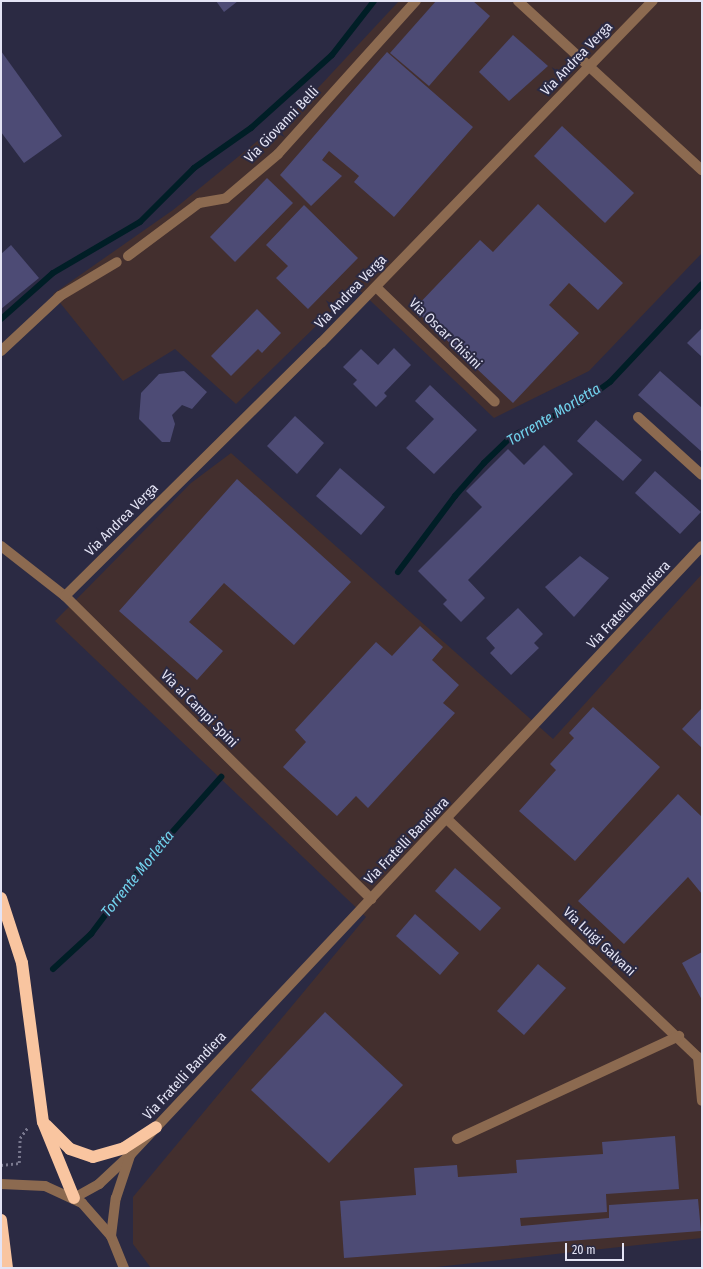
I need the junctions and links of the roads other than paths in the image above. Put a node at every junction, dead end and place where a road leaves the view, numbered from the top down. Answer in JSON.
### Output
{"nodes":[{"id":1,"x":416,"y":1,"type":"edge"},
{"id":2,"x":518,"y":1,"type":"edge"},
{"id":3,"x":653,"y":1,"type":"edge"},
{"id":4,"x":589,"y":67,"type":"junction"},
{"id":5,"x":702,"y":170,"type":"edge"},
{"id":6,"x":128,"y":256,"type":"dead end"},
{"id":7,"x":117,"y":262,"type":"dead end"},
{"id":8,"x":376,"y":287,"type":"junction"},
{"id":9,"x":1,"y":351,"type":"edge"},
{"id":10,"x":495,"y":402,"type":"dead end"},
{"id":11,"x":638,"y":416,"type":"dead end"},
{"id":12,"x":702,"y":475,"type":"edge"},
{"id":13,"x":1,"y":546,"type":"edge"},
{"id":14,"x":702,"y":546,"type":"edge"},
{"id":15,"x":65,"y":596,"type":"junction"},
{"id":16,"x":448,"y":820,"type":"junction"},
{"id":17,"x":1,"y":898,"type":"edge"},
{"id":18,"x":371,"y":899,"type":"junction"},
{"id":19,"x":679,"y":1036,"type":"junction"},
{"id":20,"x":702,"y":1101,"type":"edge"},
{"id":21,"x":43,"y":1122,"type":"junction"},
{"id":22,"x":156,"y":1127,"type":"junction"},
{"id":23,"x":457,"y":1139,"type":"dead end"},
{"id":24,"x":131,"y":1154,"type":"junction"},
{"id":25,"x":1,"y":1184,"type":"edge"},
{"id":26,"x":74,"y":1198,"type":"junction"},
{"id":27,"x":1,"y":1220,"type":"edge"},
{"id":28,"x":111,"y":1236,"type":"junction"},
{"id":29,"x":7,"y":1268,"type":"edge"},
{"id":30,"x":124,"y":1268,"type":"edge"}],
"edges":[{"from":1,"to":6,"type":"street","name":"Via Giovanni Belli"},
{"from":2,"to":4,"type":"street"},
{"from":3,"to":4,"type":"street","name":"Via Andrea Verga"},
{"from":4,"to":5,"type":"street"},
{"from":4,"to":8,"type":"street","name":"Via Andrea Verga"},
{"from":7,"to":9,"type":"street"},
{"from":8,"to":10,"type":"street","name":"Via Oscar Chisini"},
{"from":8,"to":15,"type":"street","name":"Via Andrea Verga"},
{"from":11,"to":12,"type":"street"},
{"from":13,"to":15,"type":"street","name":"Via ai Campi Spini"},
{"from":14,"to":16,"type":"street","name":"Via Fratelli Bandiera"},
{"from":15,"to":18,"type":"street","name":"Via ai Campi Spini"},
{"from":16,"to":18,"type":"street","name":"Via Fratelli Bandiera"},
{"from":16,"to":19,"type":"street","name":"Via Luigi Galvani"},
{"from":17,"to":21,"type":"highway"},
{"from":18,"to":22,"type":"street","name":"Via Fratelli Bandiera"},
{"from":19,"to":20,"type":"street","name":"Via Luigi Galvani"},
{"from":19,"to":23,"type":"street"},
{"from":21,"to":22,"type":"highway"},
{"from":21,"to":26,"type":"highway"},
{"from":22,"to":24,"type":"street","name":"Via Fratelli Bandiera"},
{"from":24,"to":26,"type":"street","name":"Via Fratelli Bandiera"},
{"from":24,"to":28,"type":"street","name":"Via Fratelli Bandiera"},
{"from":25,"to":26,"type":"street"},
{"from":26,"to":28,"type":"street"},
{"from":27,"to":29,"type":"highway"},
{"from":28,"to":30,"type":"street"}]}
